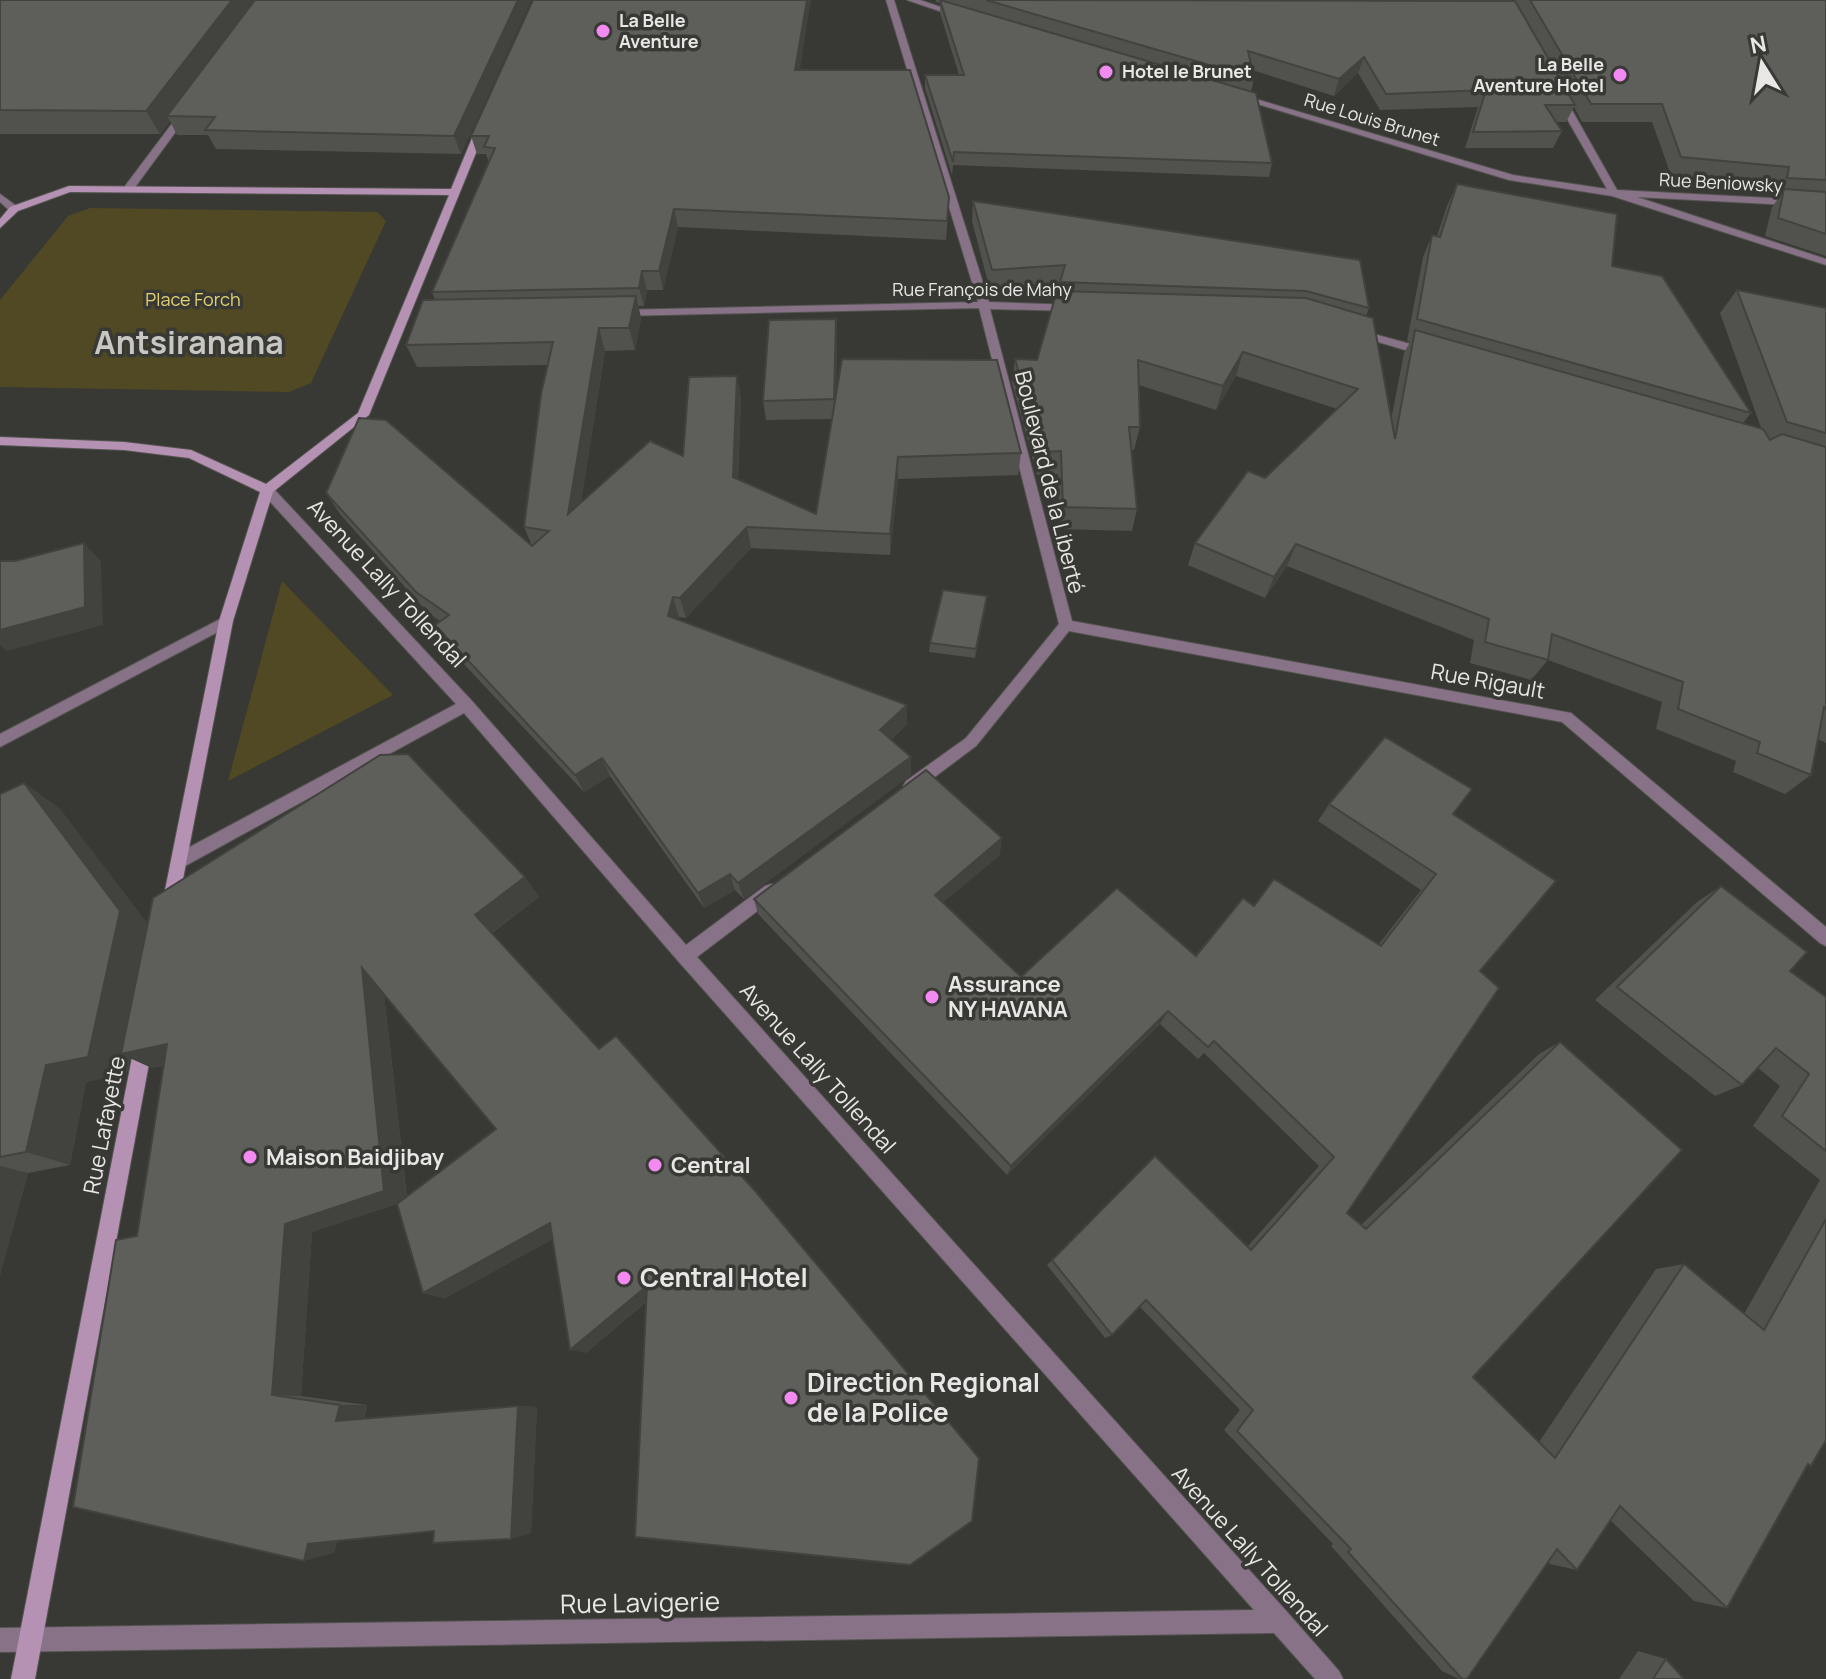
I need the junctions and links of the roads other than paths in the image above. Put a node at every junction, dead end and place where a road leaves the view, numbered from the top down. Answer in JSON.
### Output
{"nodes":[{"id":1,"x":890,"y":0,"type":"edge"},
{"id":2,"x":911,"y":0,"type":"edge"},
{"id":3,"x":971,"y":18,"type":"edge"},
{"id":4,"x":1551,"y":82,"type":"edge"},
{"id":5,"x":1227,"y":94,"type":"edge"},
{"id":6,"x":194,"y":100,"type":"edge"},
{"id":7,"x":489,"y":110,"type":"edge"},
{"id":8,"x":129,"y":188,"type":"junction"},
{"id":9,"x":452,"y":192,"type":"junction"},
{"id":10,"x":1614,"y":193,"type":"junction"},
{"id":11,"x":0,"y":197,"type":"edge"},
{"id":12,"x":1826,"y":204,"type":"edge"},
{"id":13,"x":14,"y":209,"type":"junction"},
{"id":14,"x":0,"y":225,"type":"edge"},
{"id":15,"x":1826,"y":262,"type":"edge"},
{"id":16,"x":984,"y":305,"type":"junction"},
{"id":17,"x":1094,"y":309,"type":"edge"},
{"id":18,"x":608,"y":313,"type":"edge"},
{"id":19,"x":405,"y":317,"type":"junction"},
{"id":20,"x":420,"y":317,"type":"edge"},
{"id":21,"x":1344,"y":329,"type":"edge"},
{"id":22,"x":1434,"y":355,"type":"edge"},
{"id":23,"x":0,"y":441,"type":"edge"},
{"id":24,"x":267,"y":490,"type":"junction"},
{"id":25,"x":226,"y":621,"type":"junction"},
{"id":26,"x":1066,"y":625,"type":"junction"},
{"id":27,"x":467,"y":705,"type":"junction"},
{"id":28,"x":0,"y":741,"type":"edge"},
{"id":29,"x":896,"y":798,"type":"edge"},
{"id":30,"x":179,"y":861,"type":"junction"},
{"id":31,"x":784,"y":881,"type":"edge"},
{"id":32,"x":167,"y":923,"type":"edge"},
{"id":33,"x":1826,"y":938,"type":"edge"},
{"id":34,"x":685,"y":956,"type":"junction"},
{"id":35,"x":149,"y":1017,"type":"edge"},
{"id":36,"x":1280,"y":1621,"type":"junction"},
{"id":37,"x":0,"y":1640,"type":"edge"},
{"id":38,"x":30,"y":1640,"type":"junction"},
{"id":39,"x":23,"y":1679,"type":"edge"},
{"id":40,"x":1331,"y":1679,"type":"edge"}],
"edges":[{"from":1,"to":16,"type":"street","name":"Boulevard de la Liberté"},
{"from":2,"to":3,"type":"street"},
{"from":4,"to":10,"type":"street"},
{"from":5,"to":10,"type":"street","name":"Rue Louis Brunet"},
{"from":6,"to":8,"type":"street"},
{"from":7,"to":9,"type":"main road"},
{"from":8,"to":9,"type":"main road"},
{"from":8,"to":13,"type":"main road"},
{"from":9,"to":19,"type":"main road"},
{"from":10,"to":12,"type":"street","name":"Rue Beniowsky"},
{"from":10,"to":15,"type":"street","name":"Rue Louis Brunet"},
{"from":11,"to":13,"type":"street"},
{"from":13,"to":14,"type":"main road"},
{"from":16,"to":17,"type":"street","name":"Rue François de Mahy"},
{"from":16,"to":18,"type":"street","name":"Rue François de Mahy"},
{"from":16,"to":26,"type":"street","name":"Boulevard de la Liberté"},
{"from":19,"to":20,"type":"street"},
{"from":19,"to":24,"type":"main road"},
{"from":21,"to":22,"type":"street"},
{"from":23,"to":24,"type":"main road"},
{"from":24,"to":25,"type":"main road"},
{"from":24,"to":27,"type":"street","name":"Avenue Lally Tollendal"},
{"from":25,"to":28,"type":"street"},
{"from":25,"to":30,"type":"main road"},
{"from":26,"to":29,"type":"street","name":"Boulevard de la Liberté"},
{"from":26,"to":33,"type":"street","name":"Rue Rigault"},
{"from":27,"to":30,"type":"street"},
{"from":27,"to":34,"type":"street","name":"Avenue Lally Tollendal"},
{"from":30,"to":32,"type":"main road"},
{"from":31,"to":34,"type":"street"},
{"from":34,"to":36,"type":"street","name":"Avenue Lally Tollendal"},
{"from":35,"to":38,"type":"main road","name":"Rue Lafayette"},
{"from":36,"to":38,"type":"street","name":"Rue Lavigerie"},
{"from":36,"to":40,"type":"street","name":"Avenue Lally Tollendal"},
{"from":37,"to":38,"type":"street","name":"Rue Lavigerie"},
{"from":38,"to":39,"type":"main road","name":"Rue Lafayette"}]}
